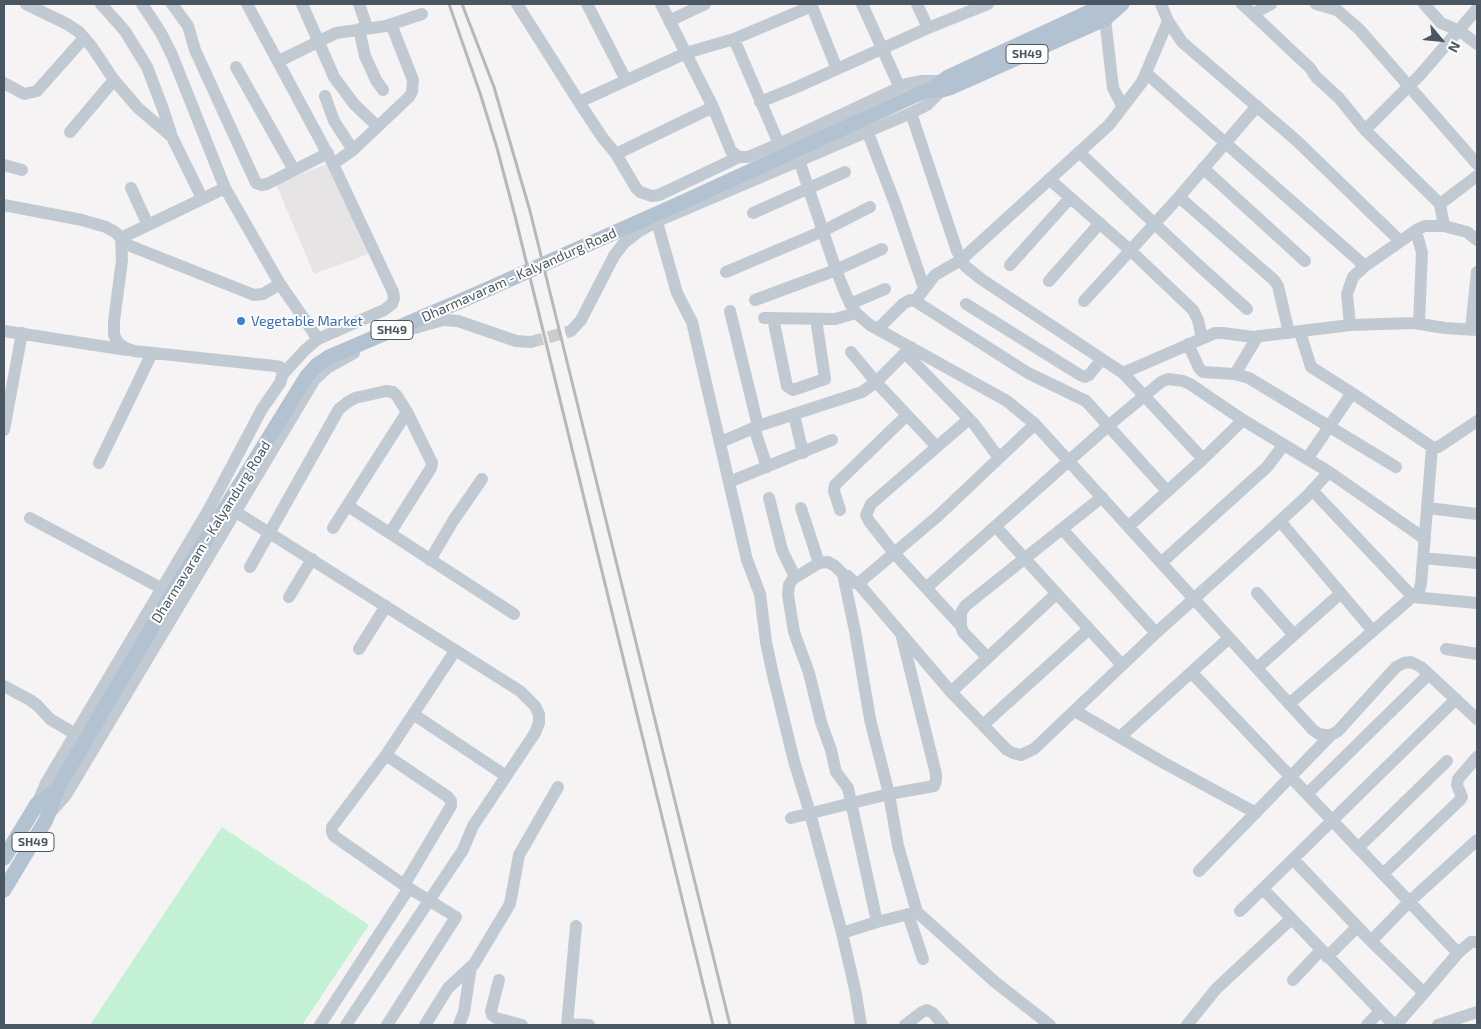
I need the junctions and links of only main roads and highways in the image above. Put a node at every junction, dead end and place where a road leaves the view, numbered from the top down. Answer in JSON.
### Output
{"nodes":[{"id":1,"x":1120,"y":5,"type":"edge"},
{"id":2,"x":933,"y":89,"type":"junction"},
{"id":3,"x":57,"y":788,"type":"junction"},
{"id":4,"x":4,"y":858,"type":"edge"},
{"id":5,"x":4,"y":890,"type":"edge"}],
"edges":[{"from":1,"to":2,"type":"main road","name":"Dharmavaram - Kalyandurg Road","number":"SH49"},
{"from":1,"to":2,"type":"main road","name":"Dharmavaram - Kalyandurg Road","number":"SH49"},
{"from":2,"to":3,"type":"main road","name":"Dharmavaram - Kalyandurg Road","number":"SH49","bridge":true},
{"from":3,"to":4,"type":"main road","name":"Dharmavaram - Kalyandurg Road","number":"SH49"},
{"from":3,"to":5,"type":"main road","name":"Dharmavaram - Kalyandurg Road","number":"SH49"}]}
